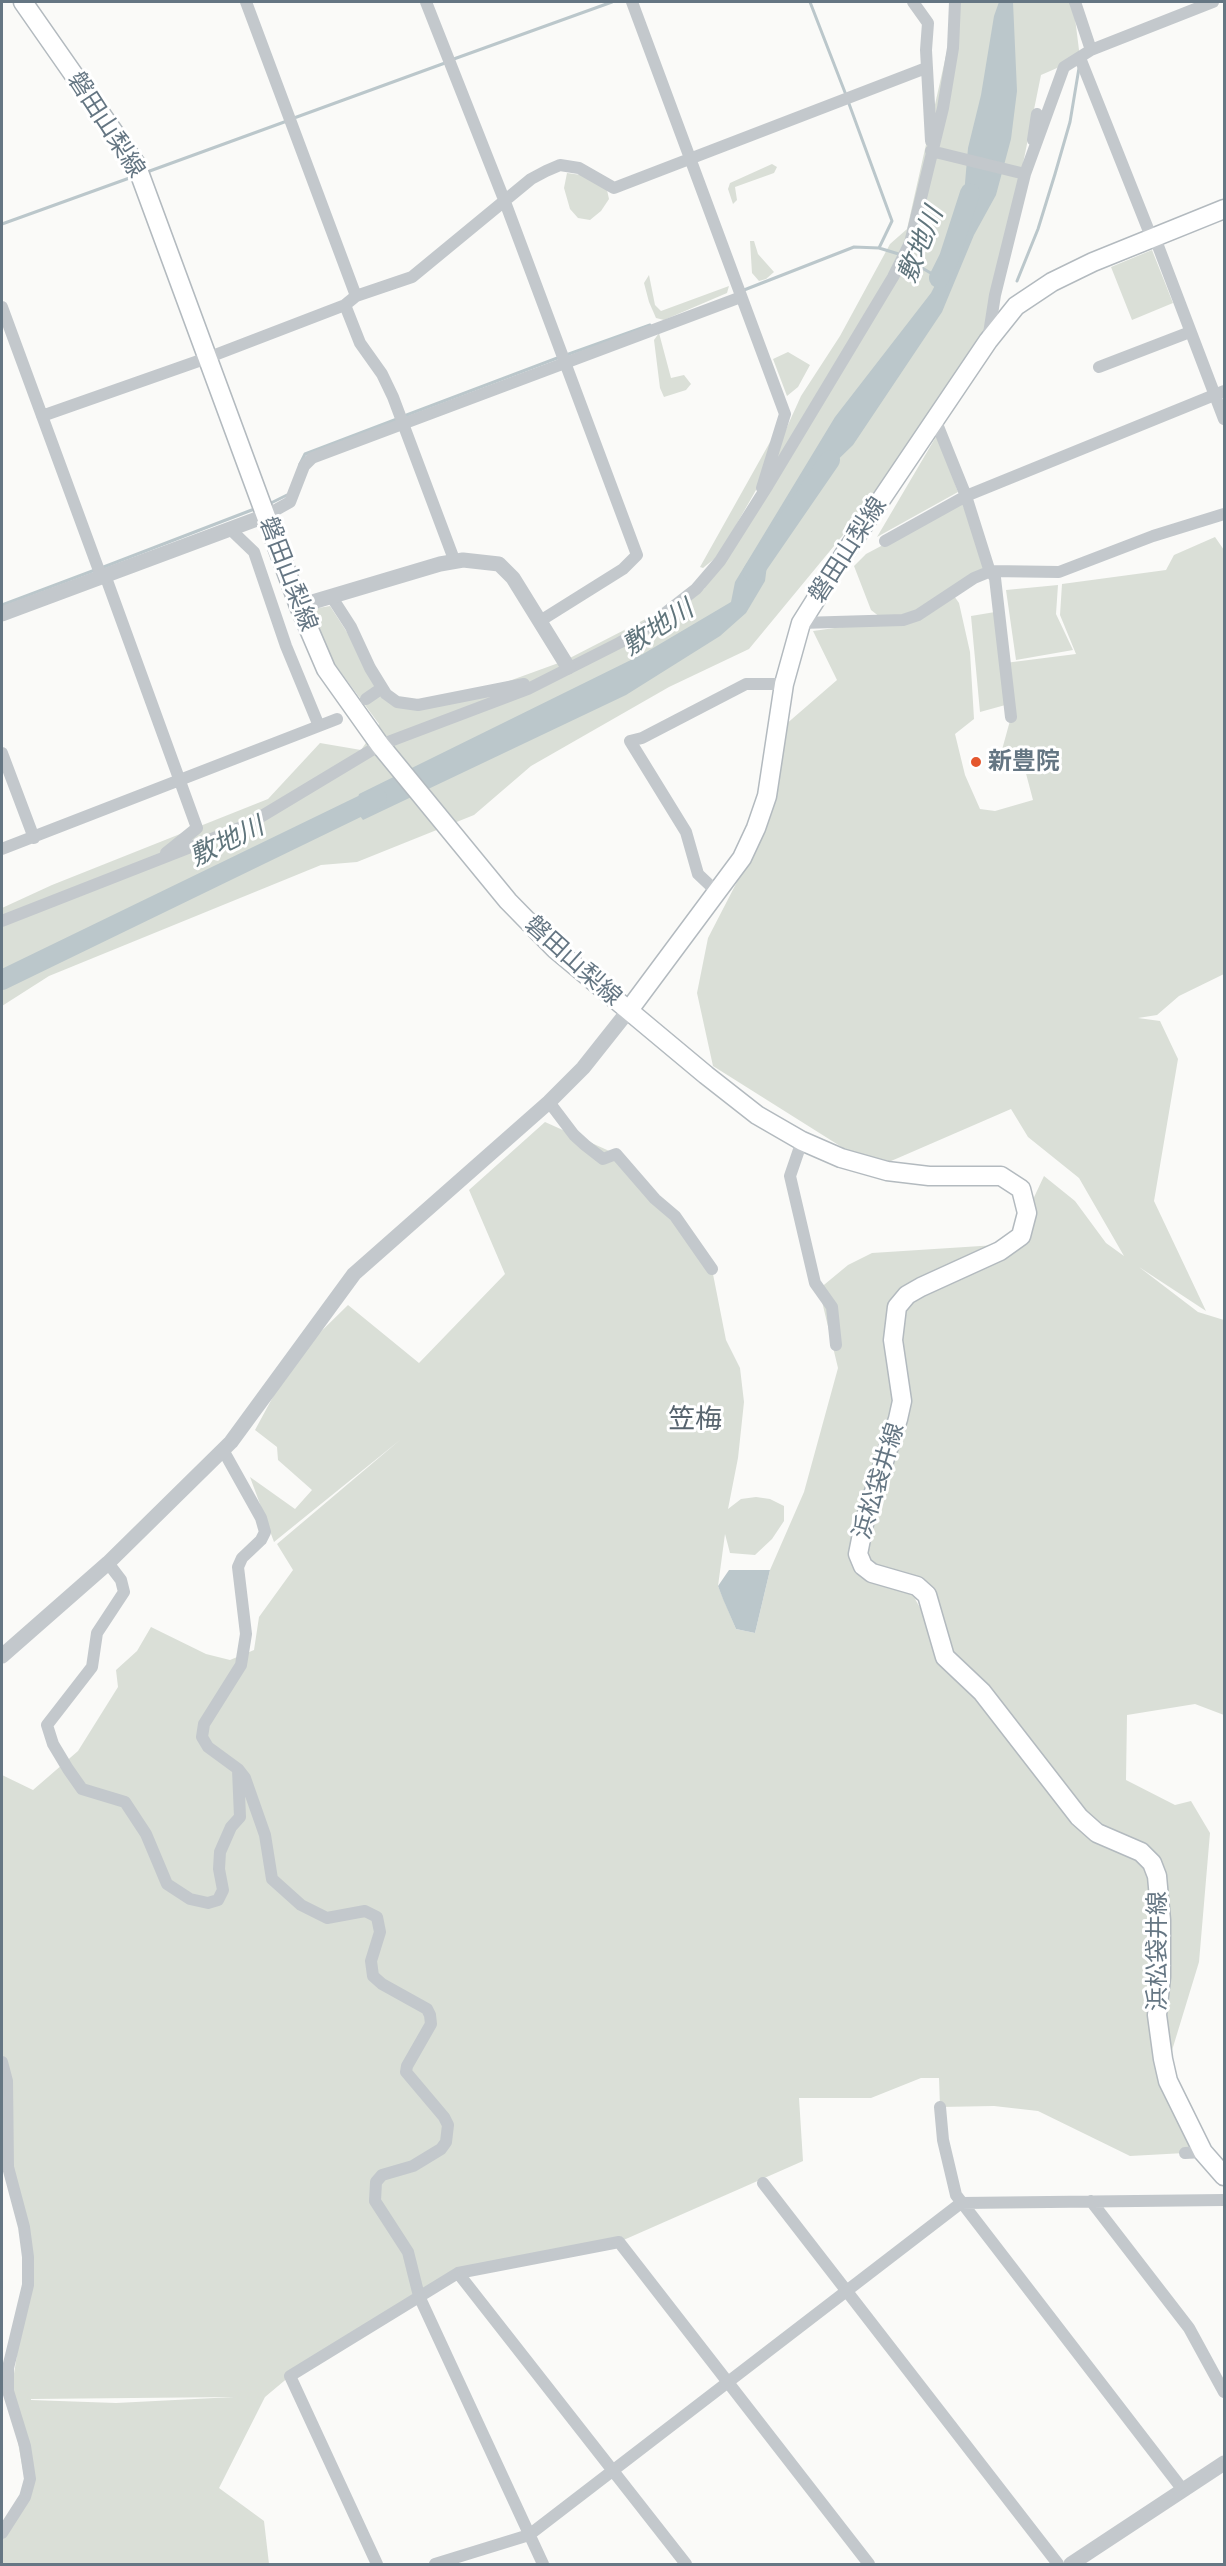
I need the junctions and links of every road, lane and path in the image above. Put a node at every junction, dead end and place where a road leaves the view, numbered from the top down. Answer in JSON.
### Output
{"nodes":[{"id":1,"x":23,"y":2,"type":"edge"},
{"id":2,"x":246,"y":2,"type":"edge"},
{"id":3,"x":426,"y":2,"type":"edge"},
{"id":4,"x":632,"y":2,"type":"edge"},
{"id":5,"x":913,"y":2,"type":"edge"},
{"id":6,"x":955,"y":2,"type":"edge"},
{"id":7,"x":1076,"y":2,"type":"edge"},
{"id":8,"x":1213,"y":2,"type":"edge"},
{"id":9,"x":1091,"y":50,"type":"junction"},
{"id":10,"x":1080,"y":58,"type":"junction"},
{"id":11,"x":926,"y":68,"type":"junction"},
{"id":12,"x":1037,"y":114,"type":"dead end"},
{"id":13,"x":935,"y":153,"type":"junction"},
{"id":14,"x":690,"y":157,"type":"junction"},
{"id":15,"x":1030,"y":162,"type":"junction"},
{"id":16,"x":1022,"y":173,"type":"junction"},
{"id":17,"x":505,"y":202,"type":"junction"},
{"id":18,"x":1224,"y":209,"type":"edge"},
{"id":19,"x":1153,"y":238,"type":"junction"},
{"id":20,"x":356,"y":296,"type":"junction"},
{"id":21,"x":741,"y":297,"type":"junction"},
{"id":22,"x":345,"y":304,"type":"junction"},
{"id":23,"x":2,"y":307,"type":"edge"},
{"id":24,"x":1190,"y":332,"type":"junction"},
{"id":25,"x":988,"y":341,"type":"junction"},
{"id":26,"x":207,"y":358,"type":"junction"},
{"id":27,"x":565,"y":363,"type":"junction"},
{"id":28,"x":1100,"y":367,"type":"dead end"},
{"id":29,"x":1220,"y":393,"type":"edge"},
{"id":30,"x":42,"y":416,"type":"junction"},
{"id":31,"x":1224,"y":418,"type":"edge"},
{"id":32,"x":935,"y":419,"type":"junction"},
{"id":33,"x":403,"y":424,"type":"junction"},
{"id":34,"x":761,"y":492,"type":"junction"},
{"id":35,"x":966,"y":496,"type":"junction"},
{"id":36,"x":1224,"y":514,"type":"edge"},
{"id":37,"x":265,"y":516,"type":"junction"},
{"id":38,"x":230,"y":529,"type":"junction"},
{"id":39,"x":885,"y":541,"type":"dead end"},
{"id":40,"x":455,"y":562,"type":"junction"},
{"id":41,"x":991,"y":571,"type":"junction"},
{"id":42,"x":103,"y":576,"type":"junction"},
{"id":43,"x":331,"y":596,"type":"junction"},
{"id":44,"x":299,"y":606,"type":"junction"},
{"id":45,"x":2,"y":614,"type":"edge"},
{"id":46,"x":540,"y":621,"type":"junction"},
{"id":47,"x":801,"y":623,"type":"junction"},
{"id":48,"x":568,"y":667,"type":"junction"},
{"id":49,"x":540,"y":682,"type":"junction"},
{"id":50,"x":784,"y":684,"type":"junction"},
{"id":51,"x":382,"y":688,"type":"junction"},
{"id":52,"x":366,"y":699,"type":"dead end"},
{"id":53,"x":1011,"y":717,"type":"dead end"},
{"id":54,"x":337,"y":719,"type":"dead end"},
{"id":55,"x":320,"y":726,"type":"junction"},
{"id":56,"x":382,"y":748,"type":"junction"},
{"id":57,"x":3,"y":760,"type":"edge"},
{"id":58,"x":179,"y":780,"type":"junction"},
{"id":59,"x":34,"y":838,"type":"junction"},
{"id":60,"x":2,"y":849,"type":"edge"},
{"id":61,"x":158,"y":860,"type":"junction"},
{"id":62,"x":717,"y":892,"type":"junction"},
{"id":63,"x":2,"y":921,"type":"edge"},
{"id":64,"x":628,"y":1010,"type":"junction"},
{"id":65,"x":549,"y":1102,"type":"junction"},
{"id":66,"x":802,"y":1141,"type":"junction"},
{"id":67,"x":712,"y":1269,"type":"dead end"},
{"id":68,"x":836,"y":1345,"type":"dead end"},
{"id":69,"x":223,"y":1450,"type":"junction"},
{"id":70,"x":108,"y":1563,"type":"junction"},
{"id":71,"x":3,"y":1650,"type":"edge"},
{"id":72,"x":238,"y":1769,"type":"junction"},
{"id":73,"x":2,"y":2062,"type":"edge"},
{"id":74,"x":940,"y":2107,"type":"dead end"},
{"id":75,"x":1224,"y":2176,"type":"edge"},
{"id":76,"x":763,"y":2183,"type":"dead end"},
{"id":77,"x":1224,"y":2200,"type":"edge"},
{"id":78,"x":1091,"y":2201,"type":"junction"},
{"id":79,"x":961,"y":2203,"type":"junction"},
{"id":80,"x":458,"y":2273,"type":"junction"},
{"id":81,"x":846,"y":2291,"type":"junction"},
{"id":82,"x":419,"y":2296,"type":"junction"},
{"id":83,"x":728,"y":2382,"type":"junction"},
{"id":84,"x":1224,"y":2392,"type":"edge"},
{"id":85,"x":6,"y":2401,"type":"edge"},
{"id":86,"x":1224,"y":2463,"type":"edge"},
{"id":87,"x":613,"y":2470,"type":"junction"},
{"id":88,"x":1183,"y":2490,"type":"junction"},
{"id":89,"x":2,"y":2533,"type":"edge"},
{"id":90,"x":530,"y":2535,"type":"junction"},
{"id":91,"x":463,"y":2561,"type":"edge"},
{"id":92,"x":377,"y":2565,"type":"edge"},
{"id":93,"x":435,"y":2565,"type":"edge"},
{"id":94,"x":543,"y":2565,"type":"edge"},
{"id":95,"x":686,"y":2565,"type":"edge"},
{"id":96,"x":869,"y":2565,"type":"edge"},
{"id":97,"x":1058,"y":2565,"type":"edge"},
{"id":98,"x":1071,"y":2565,"type":"edge"}],
"edges":[{"from":1,"to":26,"type":"main road","name":"磐田山梨線"},
{"from":2,"to":20,"type":"street"},
{"from":3,"to":17,"type":"street"},
{"from":4,"to":14,"type":"street"},
{"from":5,"to":11,"type":"street"},
{"from":6,"to":13,"type":"street"},
{"from":7,"to":9,"type":"street"},
{"from":8,"to":9,"type":"street"},
{"from":9,"to":10,"type":"street"},
{"from":10,"to":15,"type":"street"},
{"from":10,"to":19,"type":"street"},
{"from":11,"to":13,"type":"street"},
{"from":11,"to":14,"type":"street"},
{"from":12,"to":15,"type":"street"},
{"from":13,"to":16,"type":"street"},
{"from":13,"to":34,"type":"street"},
{"from":14,"to":17,"type":"street"},
{"from":14,"to":21,"type":"street"},
{"from":15,"to":16,"type":"street"},
{"from":16,"to":25,"type":"street"},
{"from":17,"to":20,"type":"street"},
{"from":17,"to":27,"type":"street"},
{"from":18,"to":19,"type":"main road","name":"磐田山梨線"},
{"from":19,"to":24,"type":"street"},
{"from":19,"to":25,"type":"main road","name":"磐田山梨線"},
{"from":20,"to":22,"type":"street"},
{"from":21,"to":27,"type":"street"},
{"from":21,"to":34,"type":"street"},
{"from":22,"to":26,"type":"street"},
{"from":22,"to":33,"type":"street"},
{"from":23,"to":30,"type":"street"},
{"from":24,"to":28,"type":"street"},
{"from":24,"to":29,"type":"street"},
{"from":25,"to":32,"type":"main road","name":"磐田山梨線"},
{"from":26,"to":30,"type":"street"},
{"from":26,"to":37,"type":"main road","name":"磐田山梨線"},
{"from":27,"to":33,"type":"street"},
{"from":27,"to":46,"type":"street"},
{"from":29,"to":31,"type":"street"},
{"from":29,"to":35,"type":"street"},
{"from":30,"to":42,"type":"street"},
{"from":32,"to":35,"type":"street"},
{"from":32,"to":47,"type":"main road","name":"磐田山梨線"},
{"from":33,"to":37,"type":"street"},
{"from":33,"to":40,"type":"street"},
{"from":34,"to":48,"type":"street"},
{"from":35,"to":39,"type":"street"},
{"from":35,"to":41,"type":"street"},
{"from":36,"to":41,"type":"street"},
{"from":37,"to":38,"type":"street"},
{"from":37,"to":44,"type":"main road","name":"磐田山梨線"},
{"from":38,"to":42,"type":"street"},
{"from":38,"to":55,"type":"street"},
{"from":40,"to":43,"type":"street"},
{"from":40,"to":46,"type":"street"},
{"from":41,"to":47,"type":"street"},
{"from":41,"to":53,"type":"street"},
{"from":42,"to":45,"type":"street"},
{"from":42,"to":58,"type":"street"},
{"from":43,"to":44,"type":"street"},
{"from":43,"to":51,"type":"street"},
{"from":44,"to":56,"type":"main road","name":"磐田山梨線"},
{"from":46,"to":48,"type":"street"},
{"from":47,"to":50,"type":"main road","name":"磐田山梨線"},
{"from":48,"to":49,"type":"street"},
{"from":49,"to":51,"type":"street"},
{"from":49,"to":56,"type":"street"},
{"from":50,"to":62,"type":"main road","name":"磐田山梨線"},
{"from":50,"to":62,"type":"street"},
{"from":51,"to":52,"type":"street"},
{"from":54,"to":55,"type":"street"},
{"from":55,"to":58,"type":"street"},
{"from":56,"to":61,"type":"street"},
{"from":56,"to":64,"type":"main road","name":"磐田山梨線"},
{"from":57,"to":59,"type":"street"},
{"from":58,"to":59,"type":"street"},
{"from":58,"to":61,"type":"street"},
{"from":59,"to":60,"type":"street"},
{"from":61,"to":63,"type":"street"},
{"from":62,"to":64,"type":"main road","name":"磐田山梨線"},
{"from":64,"to":65,"type":"street"},
{"from":64,"to":66,"type":"main road","name":"浜松袋井線"},
{"from":65,"to":67,"type":"street"},
{"from":65,"to":69,"type":"street"},
{"from":66,"to":68,"type":"street"},
{"from":66,"to":75,"type":"main road","name":"浜松袋井線"},
{"from":69,"to":70,"type":"street"},
{"from":69,"to":72,"type":"street"},
{"from":70,"to":71,"type":"street"},
{"from":70,"to":72,"type":"street"},
{"from":72,"to":82,"type":"street"},
{"from":73,"to":85,"type":"street"},
{"from":74,"to":79,"type":"street"},
{"from":76,"to":81,"type":"street"},
{"from":77,"to":78,"type":"street"},
{"from":78,"to":79,"type":"street"},
{"from":78,"to":84,"type":"street"},
{"from":79,"to":81,"type":"street"},
{"from":79,"to":88,"type":"street"},
{"from":80,"to":82,"type":"street"},
{"from":80,"to":83,"type":"street"},
{"from":80,"to":87,"type":"street"},
{"from":81,"to":83,"type":"street"},
{"from":81,"to":97,"type":"street"},
{"from":82,"to":90,"type":"street"},
{"from":82,"to":92,"type":"street"},
{"from":83,"to":87,"type":"street"},
{"from":83,"to":96,"type":"street"},
{"from":85,"to":89,"type":"street"},
{"from":86,"to":88,"type":"street"},
{"from":87,"to":90,"type":"street"},
{"from":87,"to":95,"type":"street"},
{"from":88,"to":98,"type":"street"},
{"from":90,"to":91,"type":"street"},
{"from":90,"to":94,"type":"street"},
{"from":91,"to":93,"type":"street"}]}
